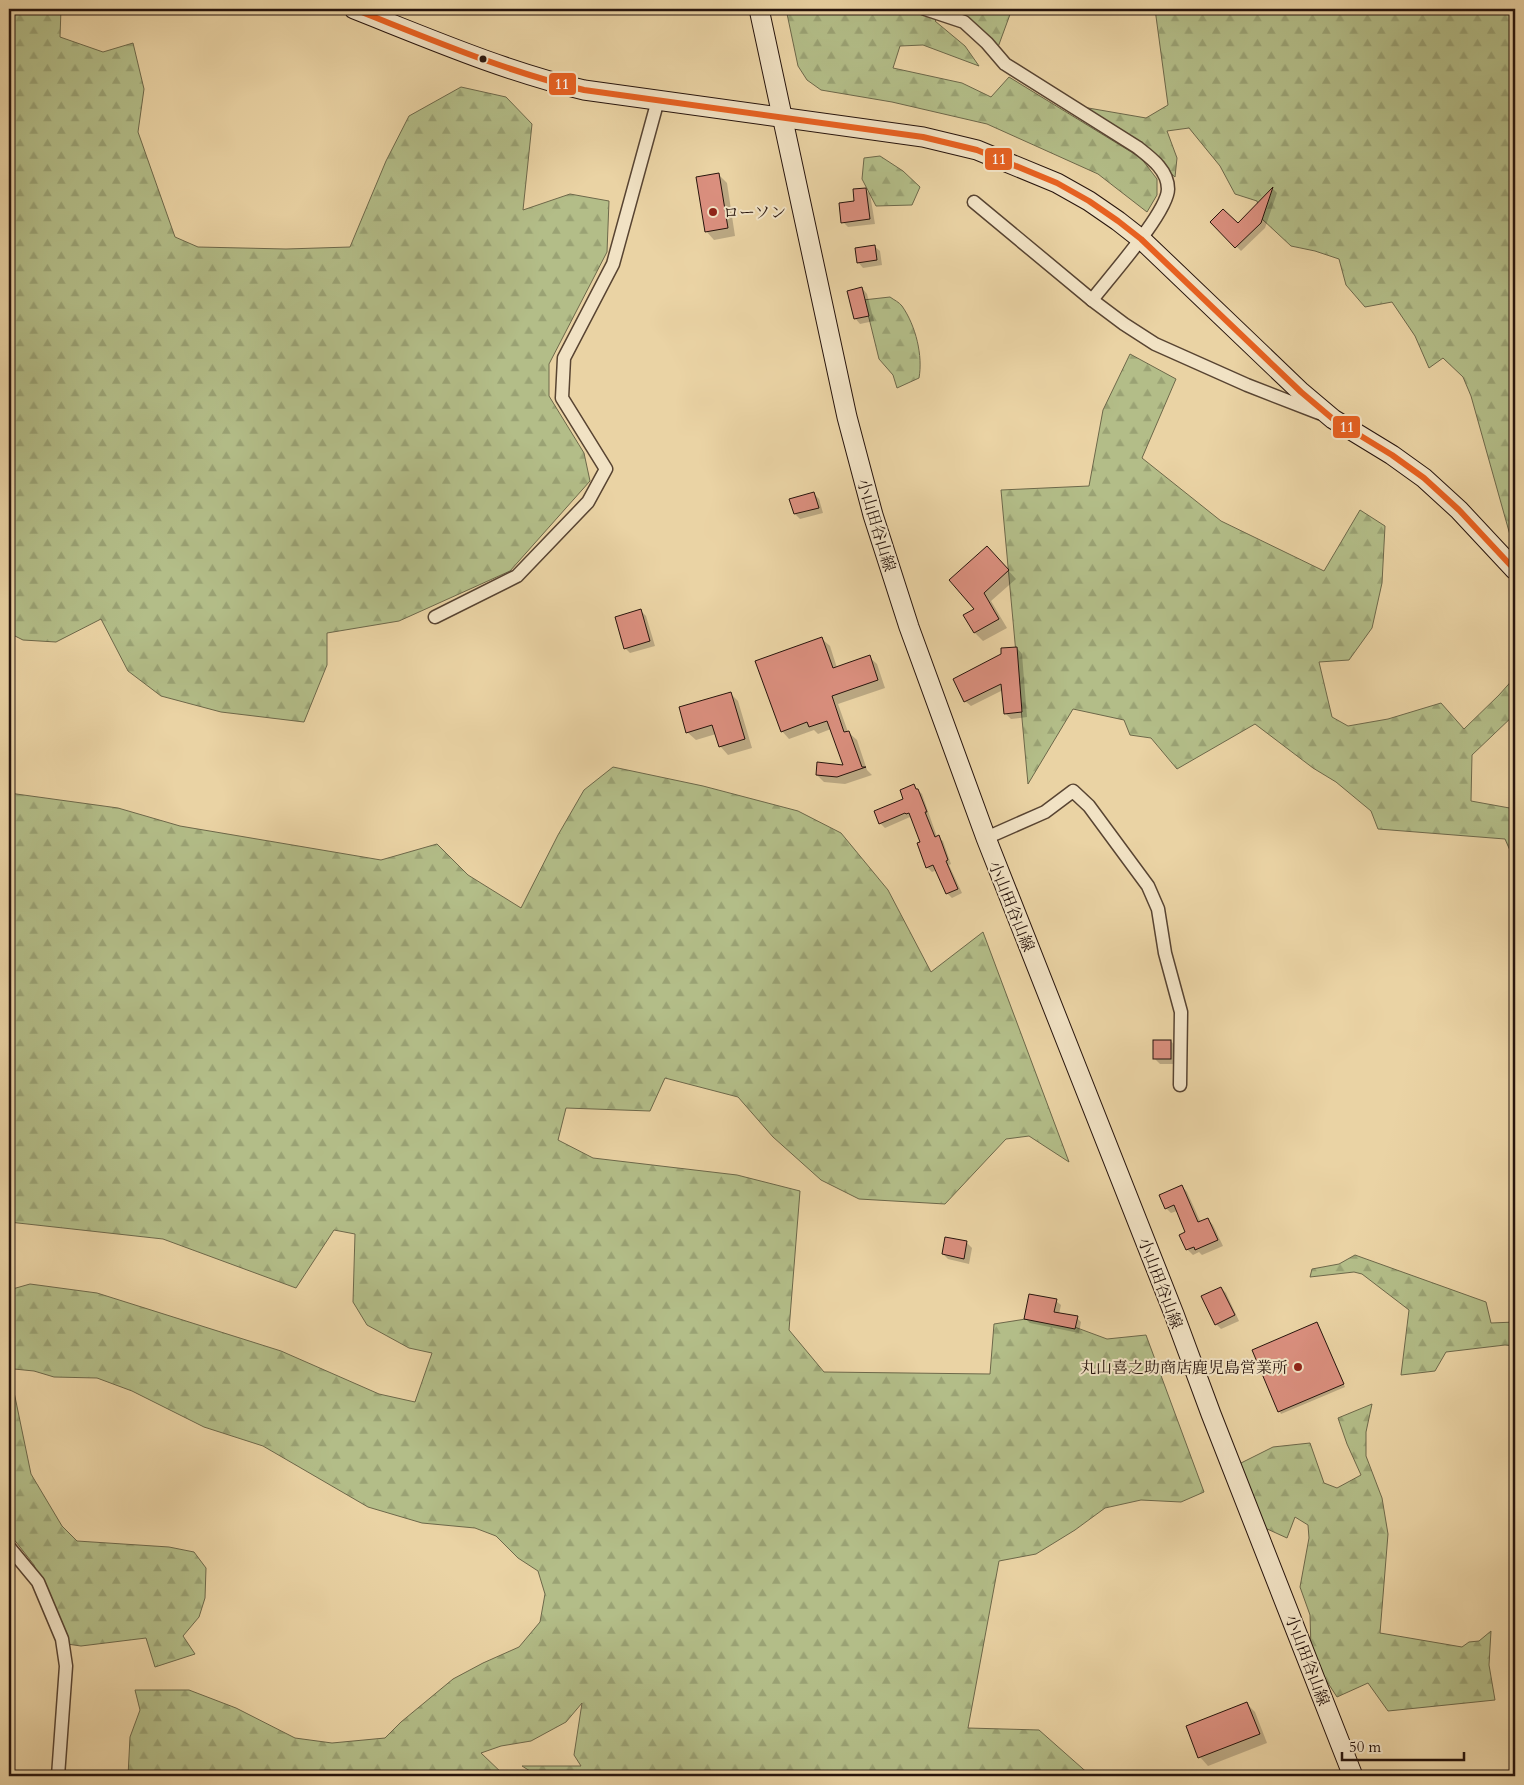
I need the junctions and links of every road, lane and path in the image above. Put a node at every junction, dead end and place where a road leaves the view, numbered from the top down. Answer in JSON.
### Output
{"nodes":[{"id":1,"x":354,"y":9,"type":"edge"},
{"id":2,"x":760,"y":9,"type":"edge"},
{"id":3,"x":925,"y":9,"type":"edge"},
{"id":4,"x":658,"y":100,"type":"junction"},
{"id":5,"x":782,"y":116,"type":"junction"},
{"id":6,"x":974,"y":202,"type":"dead end"},
{"id":7,"x":1141,"y":239,"type":"junction"},
{"id":8,"x":1092,"y":300,"type":"junction"},
{"id":9,"x":1333,"y":418,"type":"junction"},
{"id":10,"x":1515,"y":570,"type":"edge"},
{"id":11,"x":435,"y":617,"type":"dead end"},
{"id":12,"x":986,"y":838,"type":"junction"},
{"id":13,"x":1180,"y":1085,"type":"dead end"},
{"id":14,"x":9,"y":1547,"type":"edge"},
{"id":15,"x":58,"y":1776,"type":"edge"},
{"id":16,"x":1353,"y":1776,"type":"edge"}],
"edges":[{"from":1,"to":4,"type":"main road"},
{"from":2,"to":5,"type":"main road","name":"小山田谷山線"},
{"from":3,"to":7,"type":"street"},
{"from":4,"to":5,"type":"main road"},
{"from":4,"to":11,"type":"street"},
{"from":5,"to":7,"type":"main road"},
{"from":5,"to":12,"type":"main road","name":"小山田谷山線"},
{"from":6,"to":8,"type":"street"},
{"from":7,"to":8,"type":"street"},
{"from":7,"to":9,"type":"main road"},
{"from":8,"to":9,"type":"street"},
{"from":9,"to":10,"type":"main road"},
{"from":12,"to":13,"type":"street"},
{"from":12,"to":16,"type":"main road","name":"小山田谷山線"},
{"from":14,"to":15,"type":"street"}]}
